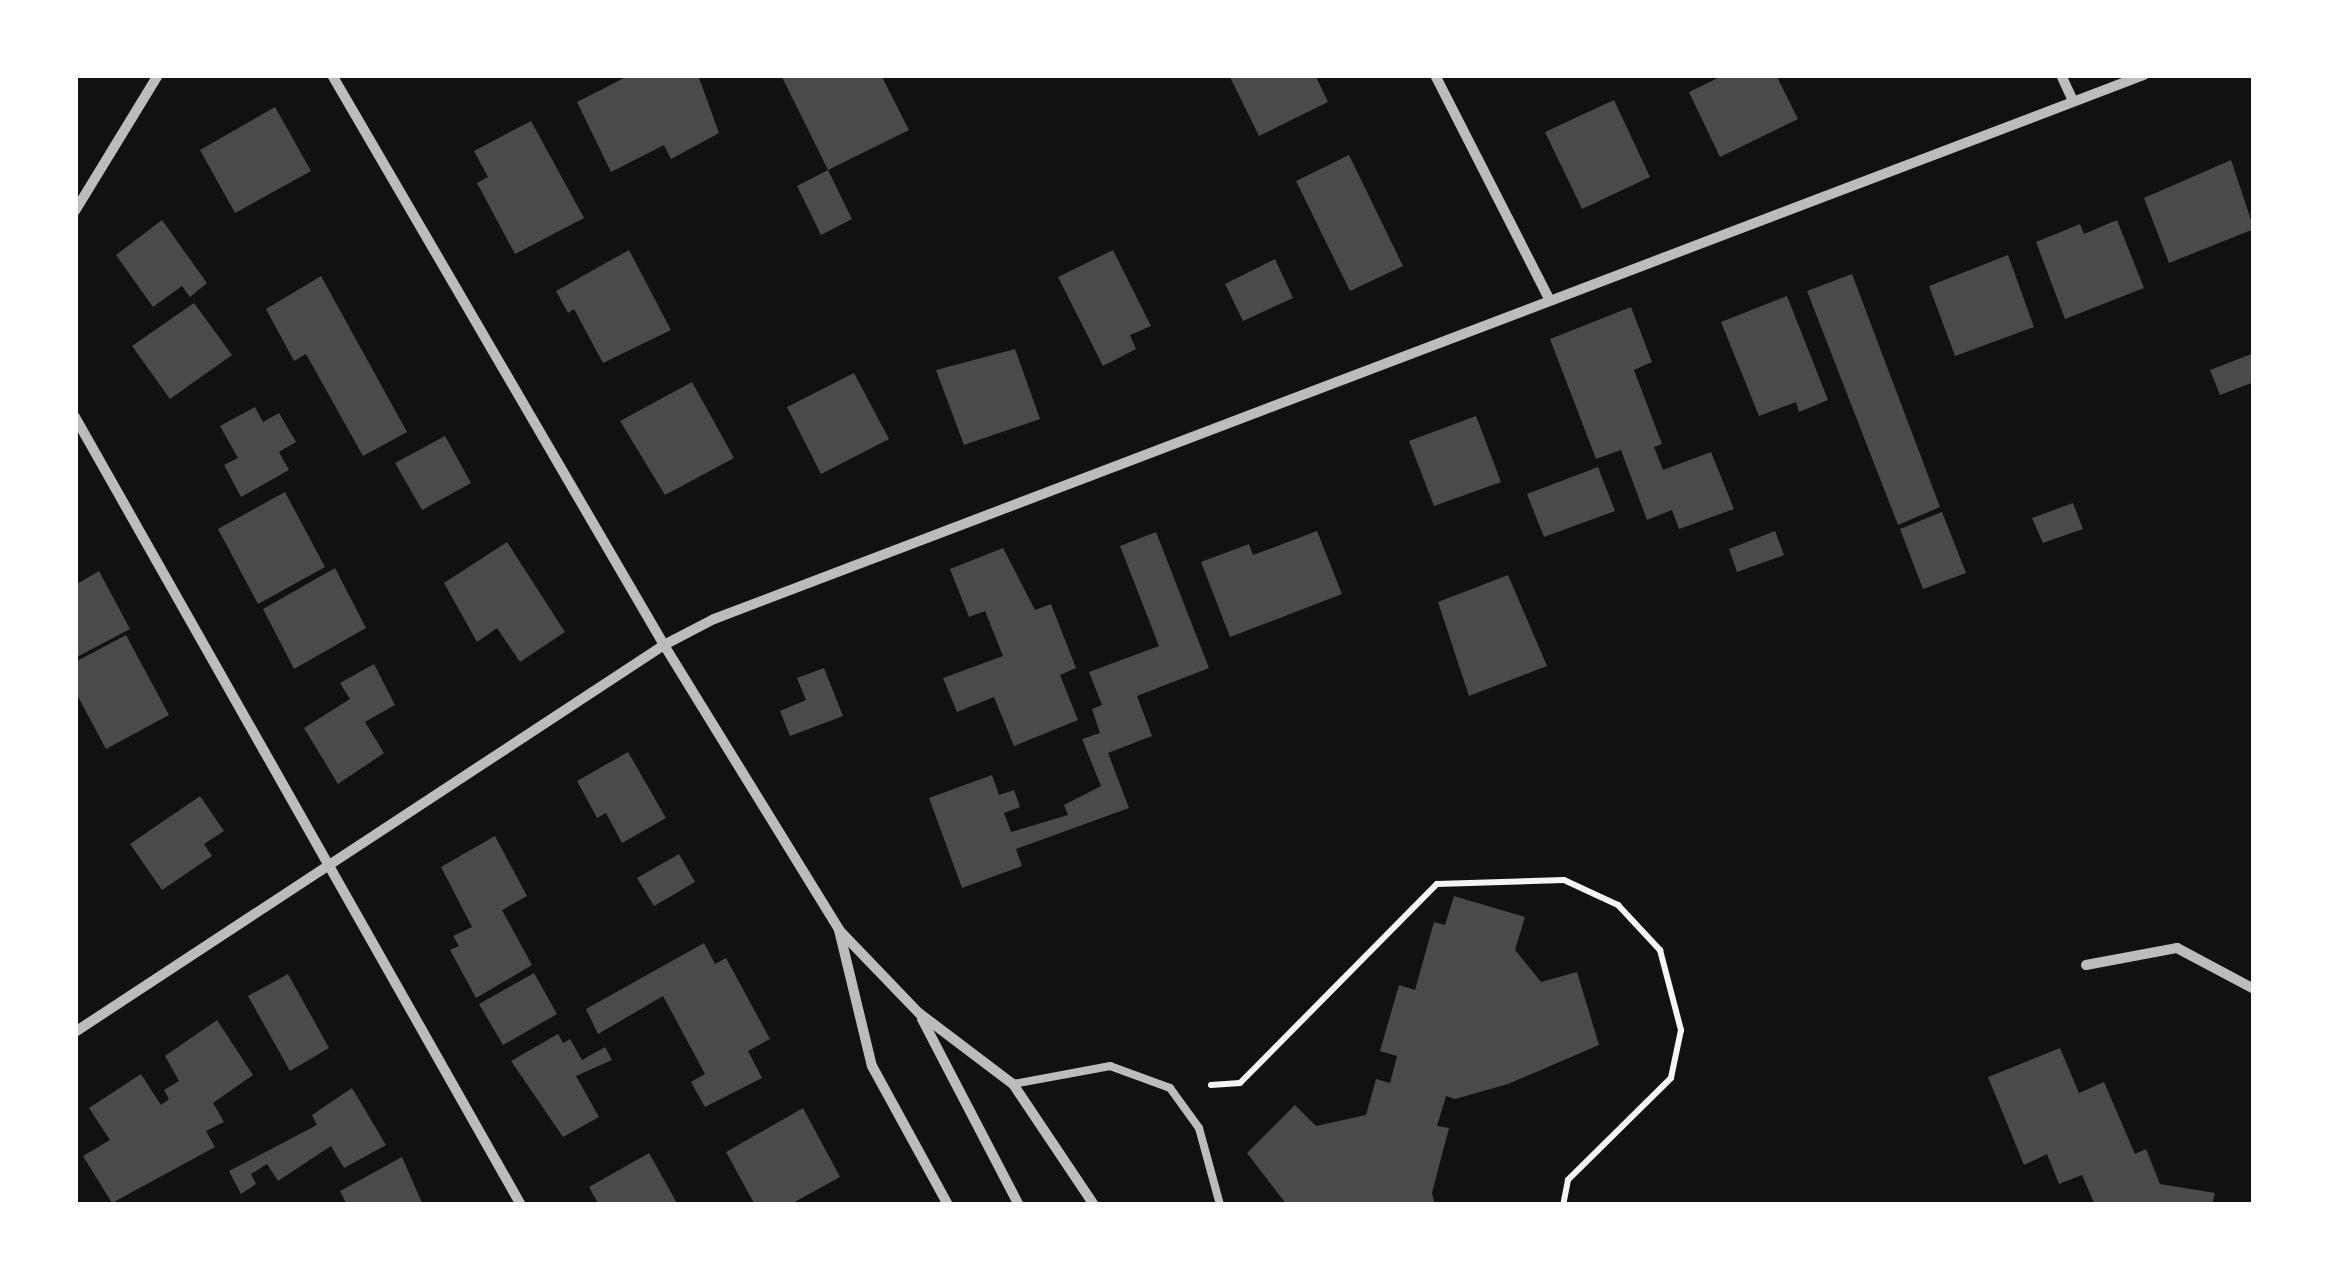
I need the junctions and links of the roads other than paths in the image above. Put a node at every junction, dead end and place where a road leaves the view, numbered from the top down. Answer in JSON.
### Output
{"nodes":[{"id":1,"x":158,"y":75,"type":"edge"},
{"id":2,"x":332,"y":75,"type":"edge"},
{"id":3,"x":1435,"y":75,"type":"edge"},
{"id":4,"x":2061,"y":75,"type":"edge"},
{"id":5,"x":2144,"y":75,"type":"edge"},
{"id":6,"x":2073,"y":101,"type":"junction"},
{"id":7,"x":75,"y":211,"type":"edge"},
{"id":8,"x":1548,"y":299,"type":"junction"},
{"id":9,"x":75,"y":417,"type":"edge"},
{"id":10,"x":664,"y":645,"type":"junction"},
{"id":11,"x":330,"y":862,"type":"junction"},
{"id":12,"x":839,"y":930,"type":"junction"},
{"id":13,"x":2086,"y":965,"type":"dead end"},
{"id":14,"x":2254,"y":989,"type":"edge"},
{"id":15,"x":919,"y":1013,"type":"junction"},
{"id":16,"x":75,"y":1032,"type":"edge"},
{"id":17,"x":1013,"y":1084,"type":"junction"},
{"id":18,"x":521,"y":1205,"type":"edge"},
{"id":19,"x":948,"y":1205,"type":"edge"},
{"id":20,"x":1019,"y":1205,"type":"edge"},
{"id":21,"x":1094,"y":1205,"type":"edge"},
{"id":22,"x":1220,"y":1205,"type":"edge"}],
"edges":[{"from":1,"to":7,"type":"street"},
{"from":2,"to":10,"type":"street"},
{"from":3,"to":8,"type":"street"},
{"from":4,"to":6,"type":"street"},
{"from":5,"to":6,"type":"street"},
{"from":6,"to":8,"type":"street"},
{"from":8,"to":10,"type":"street"},
{"from":9,"to":11,"type":"street"},
{"from":10,"to":11,"type":"street"},
{"from":10,"to":12,"type":"street"},
{"from":11,"to":16,"type":"street"},
{"from":11,"to":18,"type":"street"},
{"from":12,"to":15,"type":"street"},
{"from":12,"to":19,"type":"street"},
{"from":13,"to":14,"type":"street"},
{"from":15,"to":17,"type":"street"},
{"from":15,"to":20,"type":"street"},
{"from":17,"to":21,"type":"street"},
{"from":17,"to":22,"type":"lane"}]}
